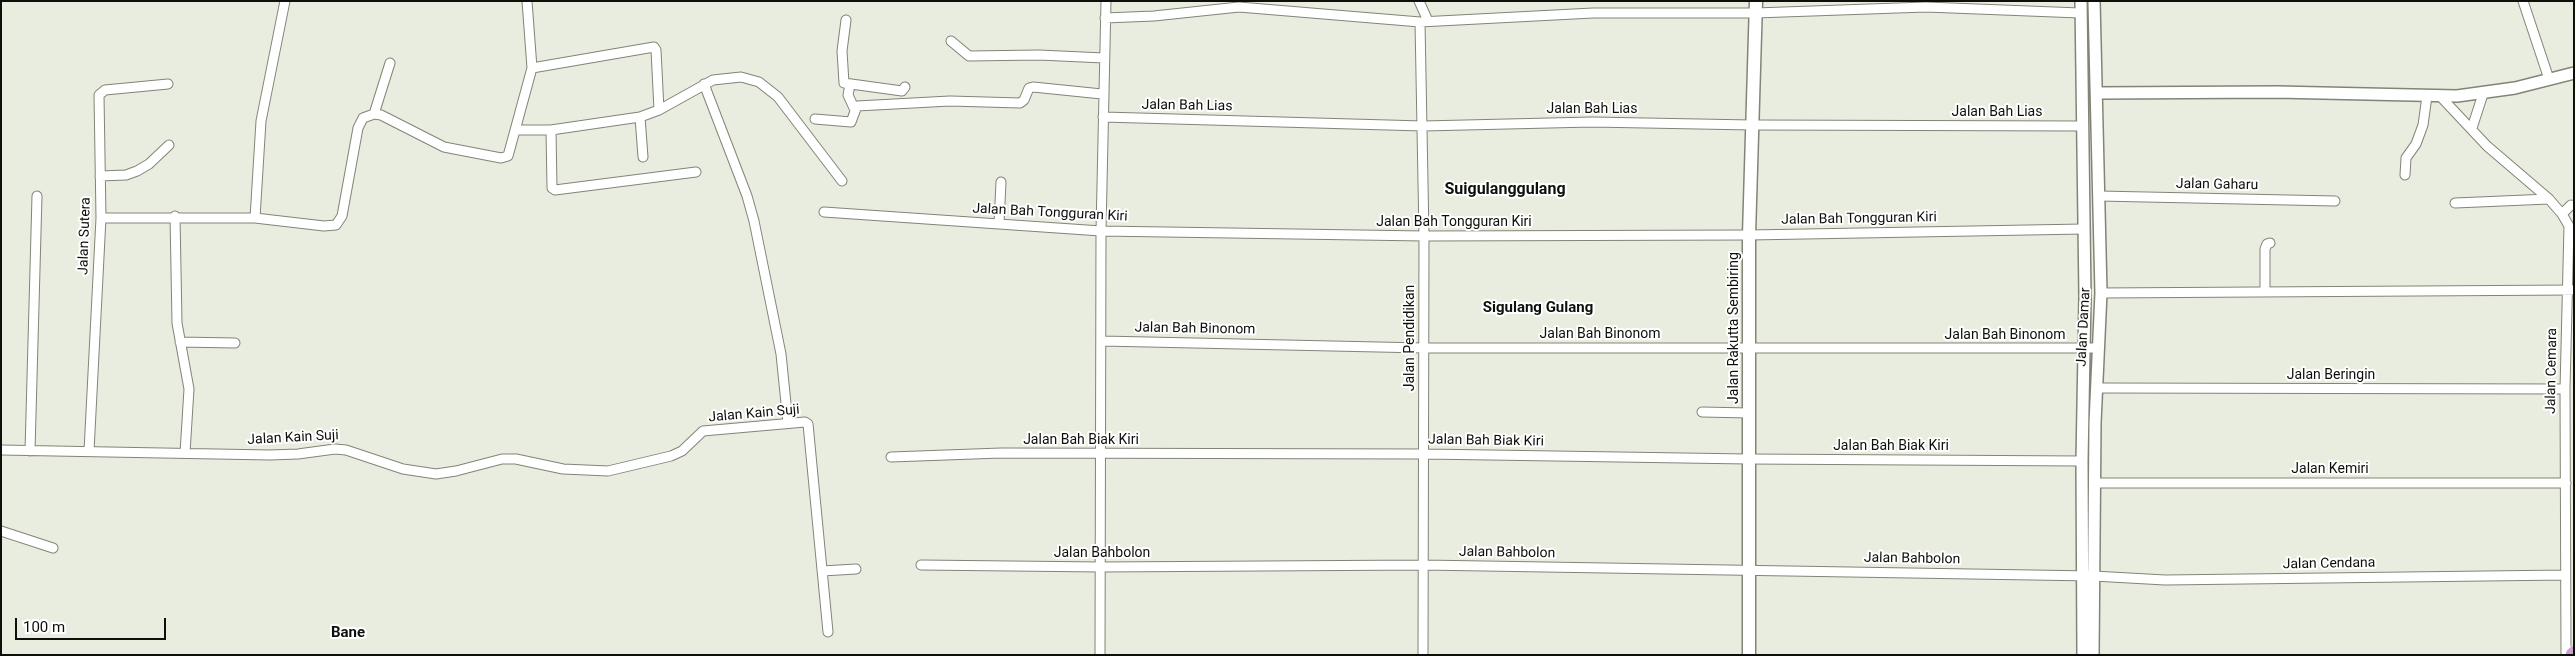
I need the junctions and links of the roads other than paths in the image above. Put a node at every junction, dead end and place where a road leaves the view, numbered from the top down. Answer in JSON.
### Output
{"nodes":[{"id":1,"x":286,"y":1,"type":"edge"},
{"id":2,"x":527,"y":1,"type":"edge"},
{"id":3,"x":1106,"y":1,"type":"edge"},
{"id":4,"x":1419,"y":1,"type":"edge"},
{"id":5,"x":2094,"y":1,"type":"edge"},
{"id":6,"x":2523,"y":1,"type":"edge"},
{"id":7,"x":1239,"y":4,"type":"edge"},
{"id":8,"x":1756,"y":7,"type":"edge"},
{"id":9,"x":2080,"y":7,"type":"edge"},
{"id":10,"x":1105,"y":18,"type":"junction"},
{"id":11,"x":846,"y":20,"type":"dead end"},
{"id":12,"x":1424,"y":21,"type":"junction"},
{"id":13,"x":951,"y":41,"type":"dead end"},
{"id":14,"x":1104,"y":58,"type":"junction"},
{"id":15,"x":390,"y":63,"type":"dead end"},
{"id":16,"x":532,"y":68,"type":"junction"},
{"id":17,"x":2574,"y":73,"type":"edge"},
{"id":18,"x":2549,"y":79,"type":"junction"},
{"id":19,"x":168,"y":84,"type":"dead end"},
{"id":20,"x":704,"y":84,"type":"junction"},
{"id":21,"x":850,"y":85,"type":"junction"},
{"id":22,"x":905,"y":87,"type":"dead end"},
{"id":23,"x":2097,"y":93,"type":"junction"},
{"id":24,"x":1102,"y":94,"type":"junction"},
{"id":25,"x":2483,"y":94,"type":"junction"},
{"id":26,"x":2427,"y":96,"type":"junction"},
{"id":27,"x":2440,"y":96,"type":"junction"},
{"id":28,"x":854,"y":108,"type":"junction"},
{"id":29,"x":659,"y":110,"type":"junction"},
{"id":30,"x":374,"y":114,"type":"junction"},
{"id":31,"x":640,"y":117,"type":"junction"},
{"id":32,"x":1103,"y":117,"type":"junction"},
{"id":33,"x":815,"y":119,"type":"dead end"},
{"id":34,"x":1752,"y":125,"type":"junction"},
{"id":35,"x":1423,"y":126,"type":"junction"},
{"id":36,"x":2081,"y":126,"type":"junction"},
{"id":37,"x":2472,"y":128,"type":"junction"},
{"id":38,"x":516,"y":130,"type":"junction"},
{"id":39,"x":552,"y":130,"type":"junction"},
{"id":40,"x":169,"y":145,"type":"dead end"},
{"id":41,"x":643,"y":157,"type":"dead end"},
{"id":42,"x":696,"y":172,"type":"dead end"},
{"id":43,"x":2405,"y":175,"type":"dead end"},
{"id":44,"x":100,"y":176,"type":"junction"},
{"id":45,"x":842,"y":181,"type":"dead end"},
{"id":46,"x":1001,"y":182,"type":"dead end"},
{"id":47,"x":37,"y":196,"type":"dead end"},
{"id":48,"x":2098,"y":196,"type":"junction"},
{"id":49,"x":2548,"y":199,"type":"junction"},
{"id":50,"x":2335,"y":201,"type":"dead end"},
{"id":51,"x":2455,"y":203,"type":"dead end"},
{"id":52,"x":2571,"y":205,"type":"dead end"},
{"id":53,"x":824,"y":212,"type":"dead end"},
{"id":54,"x":2562,"y":214,"type":"junction"},
{"id":55,"x":176,"y":216,"type":"junction"},
{"id":56,"x":101,"y":218,"type":"junction"},
{"id":57,"x":255,"y":218,"type":"junction"},
{"id":58,"x":999,"y":224,"type":"junction"},
{"id":59,"x":2084,"y":229,"type":"junction"},
{"id":60,"x":1101,"y":232,"type":"junction"},
{"id":61,"x":1749,"y":235,"type":"junction"},
{"id":62,"x":1424,"y":236,"type":"junction"},
{"id":63,"x":2270,"y":243,"type":"dead end"},
{"id":64,"x":2571,"y":290,"type":"edge"},
{"id":65,"x":2265,"y":292,"type":"junction"},
{"id":66,"x":2101,"y":293,"type":"junction"},
{"id":67,"x":1102,"y":341,"type":"junction"},
{"id":68,"x":180,"y":342,"type":"junction"},
{"id":69,"x":235,"y":342,"type":"dead end"},
{"id":70,"x":1749,"y":347,"type":"junction"},
{"id":71,"x":1424,"y":348,"type":"junction"},
{"id":72,"x":2097,"y":348,"type":"junction"},
{"id":73,"x":2083,"y":350,"type":"junction"},
{"id":74,"x":2097,"y":388,"type":"junction"},
{"id":75,"x":2565,"y":389,"type":"junction"},
{"id":76,"x":1702,"y":412,"type":"dead end"},
{"id":77,"x":1749,"y":413,"type":"junction"},
{"id":78,"x":788,"y":423,"type":"junction"},
{"id":79,"x":2083,"y":423,"type":"junction"},
{"id":80,"x":2095,"y":423,"type":"junction"},
{"id":81,"x":1,"y":450,"type":"edge"},
{"id":82,"x":30,"y":451,"type":"junction"},
{"id":83,"x":89,"y":451,"type":"junction"},
{"id":84,"x":185,"y":453,"type":"junction"},
{"id":85,"x":1102,"y":454,"type":"junction"},
{"id":86,"x":1425,"y":454,"type":"junction"},
{"id":87,"x":891,"y":457,"type":"dead end"},
{"id":88,"x":1748,"y":459,"type":"junction"},
{"id":89,"x":2082,"y":461,"type":"junction"},
{"id":90,"x":2095,"y":483,"type":"junction"},
{"id":91,"x":2566,"y":483,"type":"junction"},
{"id":92,"x":2574,"y":505,"type":"edge"},
{"id":93,"x":2564,"y":513,"type":"junction"},
{"id":94,"x":1,"y":531,"type":"edge"},
{"id":95,"x":53,"y":548,"type":"dead end"},
{"id":96,"x":921,"y":565,"type":"dead end"},
{"id":97,"x":1424,"y":565,"type":"junction"},
{"id":98,"x":1101,"y":567,"type":"junction"},
{"id":99,"x":856,"y":569,"type":"dead end"},
{"id":100,"x":822,"y":571,"type":"junction"},
{"id":101,"x":1748,"y":571,"type":"junction"},
{"id":102,"x":2565,"y":575,"type":"junction"},
{"id":103,"x":2088,"y":576,"type":"junction"},
{"id":104,"x":828,"y":632,"type":"dead end"},
{"id":105,"x":1100,"y":655,"type":"edge"},
{"id":106,"x":1423,"y":655,"type":"edge"},
{"id":107,"x":1749,"y":655,"type":"edge"},
{"id":108,"x":2083,"y":655,"type":"edge"},
{"id":109,"x":2093,"y":655,"type":"edge"},
{"id":110,"x":2566,"y":655,"type":"edge"}],
"edges":[{"from":1,"to":57,"type":"street"},
{"from":2,"to":16,"type":"street"},
{"from":3,"to":10,"type":"street"},
{"from":4,"to":12,"type":"street"},
{"from":5,"to":23,"type":"street","name":"Jalan Damar"},
{"from":6,"to":18,"type":"street"},
{"from":7,"to":10,"type":"street"},
{"from":7,"to":12,"type":"street"},
{"from":8,"to":9,"type":"street"},
{"from":8,"to":12,"type":"street"},
{"from":8,"to":34,"type":"main road","name":"Jalan Rakutta Sembiring"},
{"from":9,"to":36,"type":"street","name":"Jalan Damar"},
{"from":10,"to":14,"type":"street"},
{"from":11,"to":21,"type":"street"},
{"from":12,"to":35,"type":"street","name":"Jalan Pendidikan"},
{"from":13,"to":14,"type":"street"},
{"from":14,"to":24,"type":"street"},
{"from":15,"to":30,"type":"street"},
{"from":16,"to":29,"type":"street"},
{"from":16,"to":38,"type":"street"},
{"from":17,"to":18,"type":"street"},
{"from":18,"to":25,"type":"street"},
{"from":19,"to":44,"type":"street","name":"Jalan Sutera"},
{"from":20,"to":29,"type":"street"},
{"from":20,"to":45,"type":"street"},
{"from":20,"to":78,"type":"street"},
{"from":21,"to":22,"type":"street"},
{"from":21,"to":28,"type":"street"},
{"from":23,"to":26,"type":"street"},
{"from":23,"to":48,"type":"street","name":"Jalan Damar"},
{"from":24,"to":28,"type":"street"},
{"from":24,"to":32,"type":"street"},
{"from":25,"to":27,"type":"street"},
{"from":25,"to":37,"type":"street"},
{"from":26,"to":27,"type":"street"},
{"from":26,"to":43,"type":"street"},
{"from":27,"to":37,"type":"street","name":"Jalan Cemara"},
{"from":28,"to":33,"type":"street"},
{"from":29,"to":31,"type":"street"},
{"from":30,"to":38,"type":"street"},
{"from":30,"to":57,"type":"street"},
{"from":31,"to":39,"type":"street"},
{"from":31,"to":41,"type":"street"},
{"from":32,"to":35,"type":"street","name":"Jalan Bah Lias"},
{"from":32,"to":60,"type":"street"},
{"from":34,"to":35,"type":"street","name":"Jalan Bah Lias"},
{"from":34,"to":36,"type":"street","name":"Jalan Bah Lias"},
{"from":34,"to":61,"type":"main road","name":"Jalan Rakutta Sembiring"},
{"from":35,"to":62,"type":"street","name":"Jalan Pendidikan"},
{"from":36,"to":59,"type":"street","name":"Jalan Damar"},
{"from":37,"to":49,"type":"street","name":"Jalan Cemara"},
{"from":38,"to":39,"type":"street"},
{"from":39,"to":42,"type":"street"},
{"from":40,"to":44,"type":"street"},
{"from":44,"to":56,"type":"street","name":"Jalan Sutera"},
{"from":46,"to":58,"type":"street"},
{"from":47,"to":82,"type":"street"},
{"from":48,"to":50,"type":"street","name":"Jalan Gaharu"},
{"from":48,"to":66,"type":"street","name":"Jalan Damar"},
{"from":49,"to":51,"type":"street"},
{"from":49,"to":54,"type":"street","name":"Jalan Cemara"},
{"from":52,"to":54,"type":"street"},
{"from":53,"to":58,"type":"street","name":"Jalan Bah Tongguran Kiri"},
{"from":54,"to":64,"type":"street","name":"Jalan Cemara"},
{"from":55,"to":56,"type":"street"},
{"from":55,"to":57,"type":"street"},
{"from":55,"to":68,"type":"street"},
{"from":56,"to":83,"type":"street","name":"Jalan Sutera"},
{"from":58,"to":60,"type":"street","name":"Jalan Bah Tongguran Kiri"},
{"from":59,"to":61,"type":"street","name":"Jalan Bah Tongguran Kiri"},
{"from":59,"to":73,"type":"street","name":"Jalan Damar"},
{"from":60,"to":62,"type":"street","name":"Jalan Bah Tongguran Kiri"},
{"from":60,"to":67,"type":"street"},
{"from":61,"to":62,"type":"street","name":"Jalan Bah Tongguran Kiri"},
{"from":61,"to":70,"type":"main road","name":"Jalan Rakutta Sembiring"},
{"from":62,"to":71,"type":"street","name":"Jalan Pendidikan"},
{"from":63,"to":65,"type":"street"},
{"from":64,"to":65,"type":"street"},
{"from":64,"to":75,"type":"street","name":"Jalan Cemara"},
{"from":65,"to":66,"type":"street"},
{"from":66,"to":72,"type":"street","name":"Jalan Damar"},
{"from":67,"to":71,"type":"street","name":"Jalan Bah Binonom"},
{"from":67,"to":85,"type":"street"},
{"from":68,"to":69,"type":"street"},
{"from":68,"to":84,"type":"street"},
{"from":70,"to":71,"type":"street","name":"Jalan Bah Binonom"},
{"from":70,"to":73,"type":"street","name":"Jalan Bah Binonom"},
{"from":70,"to":77,"type":"main road","name":"Jalan Rakutta Sembiring"},
{"from":71,"to":86,"type":"street","name":"Jalan Pendidikan"},
{"from":72,"to":73,"type":"street","name":"Jalan Bah Binonom"},
{"from":72,"to":74,"type":"street","name":"Jalan Damar"},
{"from":73,"to":79,"type":"street","name":"Jalan Damar"},
{"from":74,"to":75,"type":"street","name":"Jalan Beringin"},
{"from":74,"to":80,"type":"street","name":"Jalan Damar"},
{"from":75,"to":91,"type":"street","name":"Jalan Cemara"},
{"from":76,"to":77,"type":"street"},
{"from":77,"to":88,"type":"main road","name":"Jalan Rakutta Sembiring"},
{"from":78,"to":84,"type":"street","name":"Jalan Kain Suji"},
{"from":78,"to":100,"type":"street","name":"Jalan Kain Suji"},
{"from":79,"to":80,"type":"street"},
{"from":79,"to":89,"type":"street","name":"Jalan Damar"},
{"from":80,"to":90,"type":"street","name":"Jalan Damar"},
{"from":81,"to":82,"type":"street","name":"Jalan Kain Suji"},
{"from":82,"to":83,"type":"street","name":"Jalan Kain Suji"},
{"from":83,"to":84,"type":"street","name":"Jalan Kain Suji"},
{"from":85,"to":86,"type":"street","name":"Jalan Bah Biak Kiri"},
{"from":85,"to":87,"type":"street","name":"Jalan Bah Biak Kiri"},
{"from":85,"to":98,"type":"street"},
{"from":86,"to":88,"type":"street","name":"Jalan Bah Biak Kiri"},
{"from":86,"to":97,"type":"street","name":"Jalan Pendidikan"},
{"from":88,"to":89,"type":"street","name":"Jalan Bah Biak Kiri"},
{"from":88,"to":101,"type":"main road","name":"Jalan Rakutta Sembiring"},
{"from":89,"to":103,"type":"street","name":"Jalan Damar"},
{"from":90,"to":91,"type":"street","name":"Jalan Kemiri"},
{"from":90,"to":103,"type":"street","name":"Jalan Damar"},
{"from":91,"to":93,"type":"street","name":"Jalan Cemara"},
{"from":92,"to":93,"type":"street"},
{"from":93,"to":102,"type":"street","name":"Jalan Cemara"},
{"from":94,"to":95,"type":"street"},
{"from":96,"to":98,"type":"street","name":"Jalan Bahbolon"},
{"from":97,"to":98,"type":"street","name":"Jalan Bahbolon"},
{"from":97,"to":101,"type":"street","name":"Jalan Bahbolon"},
{"from":97,"to":106,"type":"street","name":"Jalan Pendidikan"},
{"from":98,"to":105,"type":"street"},
{"from":99,"to":100,"type":"street"},
{"from":100,"to":104,"type":"street","name":"Jalan Kain Suji"},
{"from":101,"to":103,"type":"street","name":"Jalan Bahbolon"},
{"from":101,"to":107,"type":"main road","name":"Jalan Rakutta Sembiring"},
{"from":102,"to":103,"type":"street","name":"Jalan Cendana"},
{"from":102,"to":110,"type":"street","name":"Jalan Cemara"},
{"from":103,"to":108,"type":"street","name":"Jalan Damar"},
{"from":103,"to":109,"type":"street","name":"Jalan Damar"}]}
